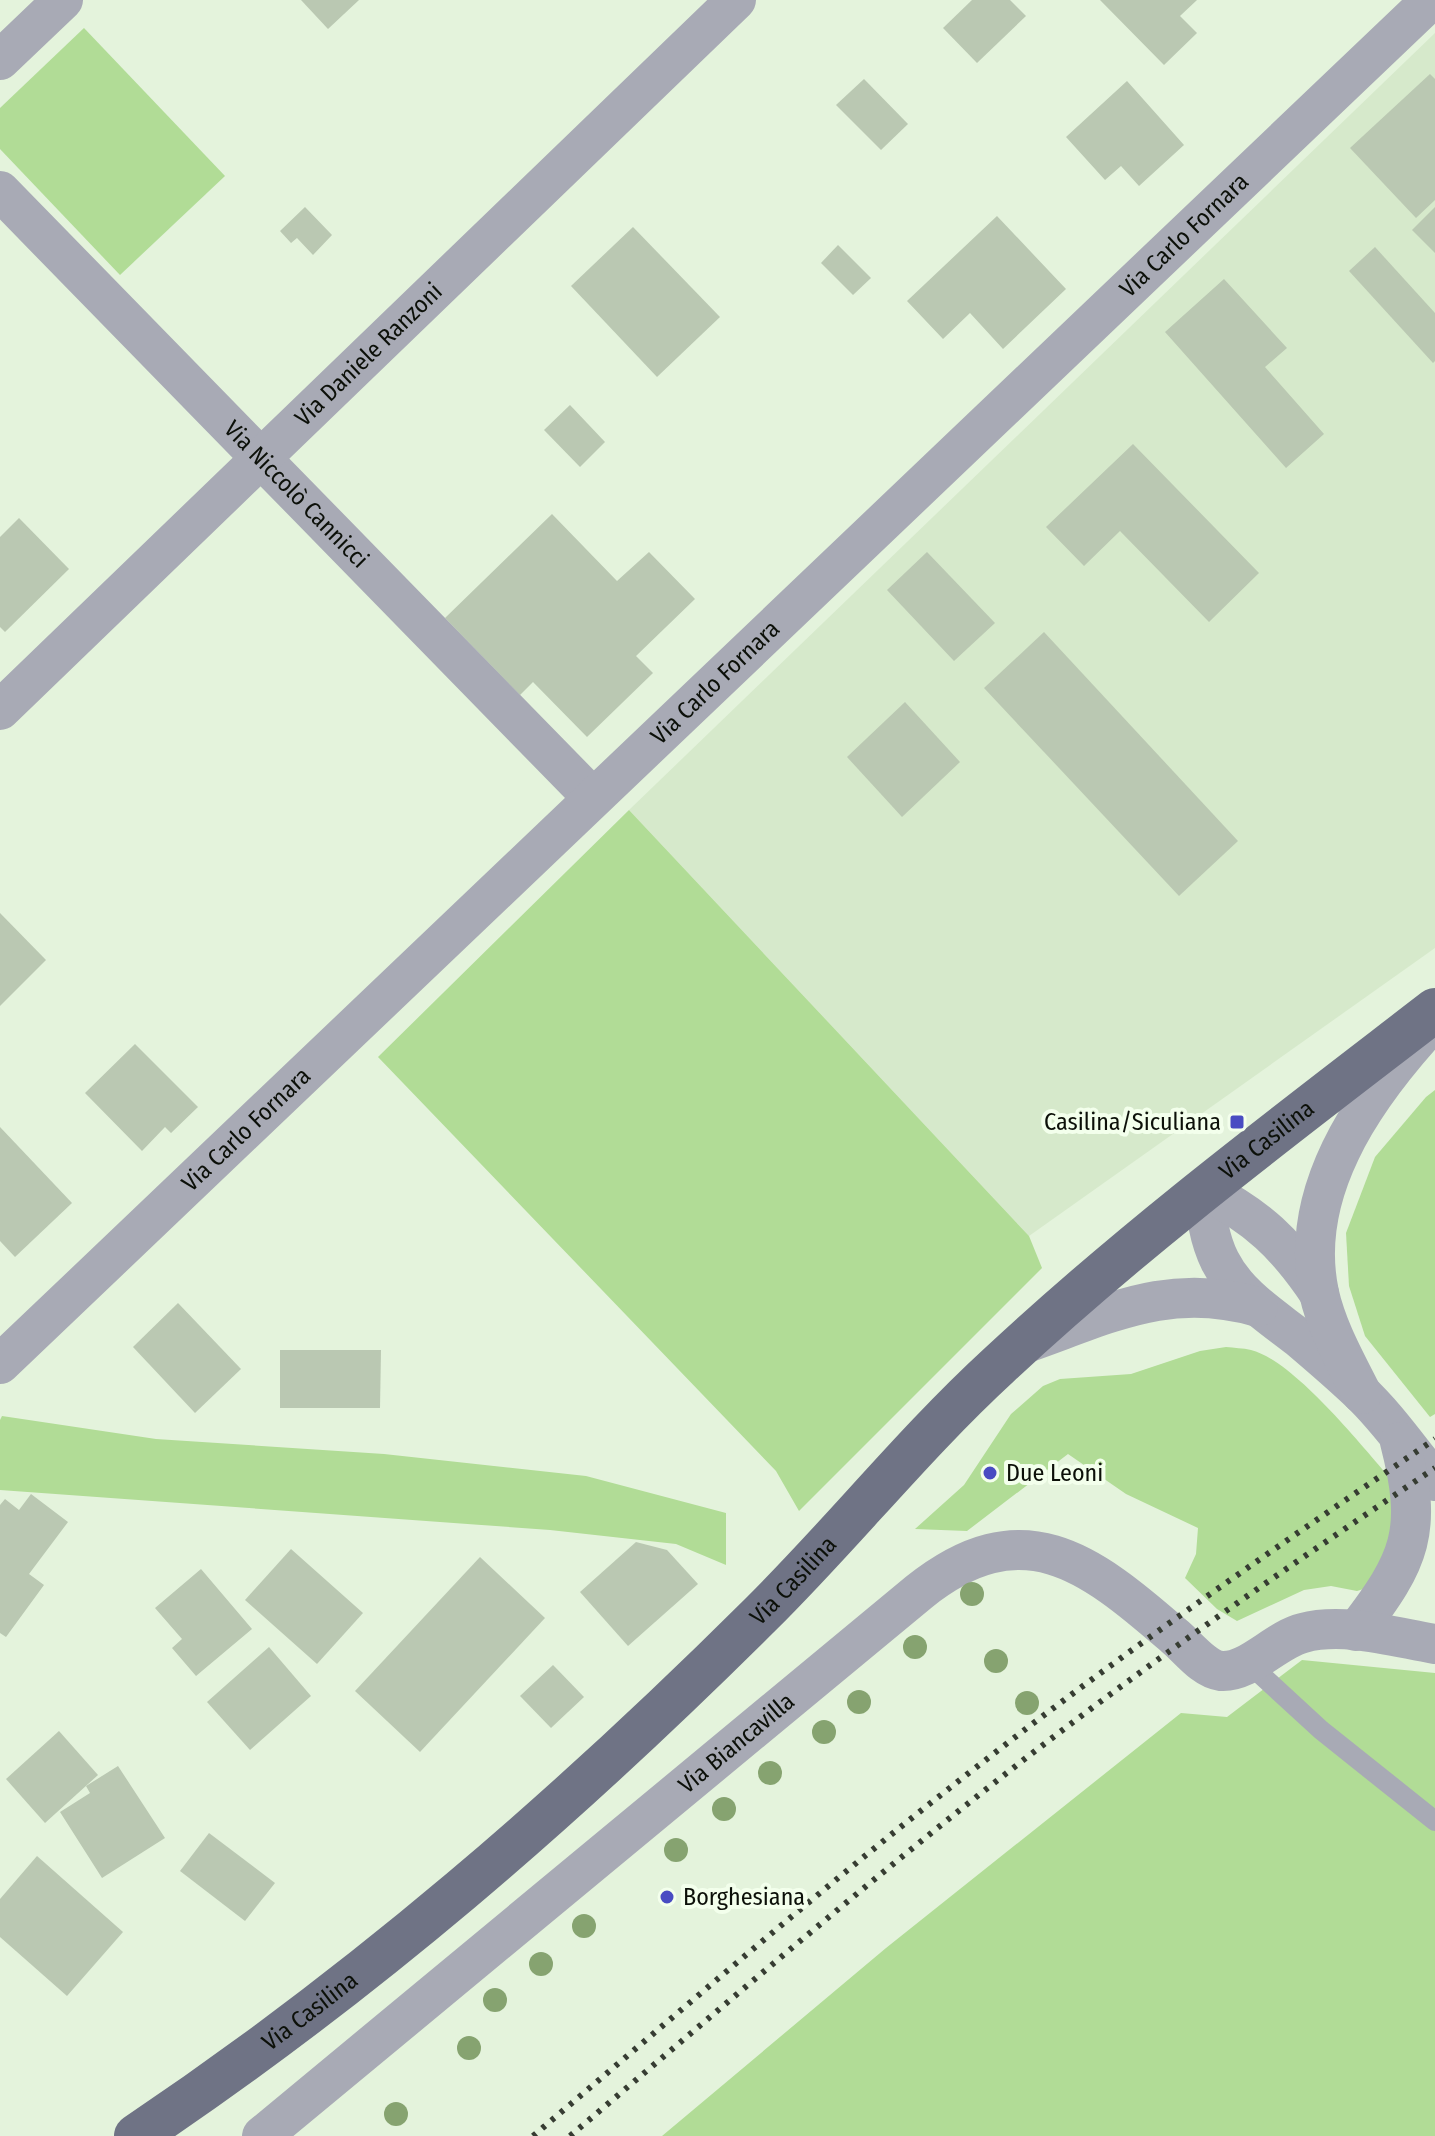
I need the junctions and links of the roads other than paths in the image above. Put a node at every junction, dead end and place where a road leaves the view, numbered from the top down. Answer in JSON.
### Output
{"nodes":[{"id":1,"x":63,"y":0,"type":"edge"},
{"id":2,"x":736,"y":0,"type":"edge"},
{"id":3,"x":1431,"y":0,"type":"edge"},
{"id":4,"x":0,"y":60,"type":"edge"},
{"id":5,"x":0,"y":191,"type":"edge"},
{"id":6,"x":262,"y":456,"type":"junction"},
{"id":7,"x":0,"y":710,"type":"edge"},
{"id":8,"x":592,"y":797,"type":"junction"},
{"id":9,"x":1435,"y":1010,"type":"edge"},
{"id":10,"x":1435,"y":1020,"type":"edge"},
{"id":11,"x":1204,"y":1190,"type":"junction"},
{"id":12,"x":1319,"y":1293,"type":"junction"},
{"id":13,"x":1258,"y":1307,"type":"junction"},
{"id":14,"x":1022,"y":1344,"type":"junction"},
{"id":15,"x":0,"y":1364,"type":"edge"},
{"id":16,"x":1362,"y":1394,"type":"junction"},
{"id":17,"x":1399,"y":1438,"type":"junction"},
{"id":18,"x":1435,"y":1481,"type":"edge"},
{"id":19,"x":1356,"y":1631,"type":"junction"},
{"id":20,"x":1434,"y":1644,"type":"edge"},
{"id":21,"x":1248,"y":1663,"type":"junction"},
{"id":22,"x":1435,"y":1821,"type":"edge"},
{"id":23,"x":136,"y":2136,"type":"edge"},
{"id":24,"x":262,"y":2136,"type":"edge"}],
"edges":[{"from":1,"to":4,"type":"street"},
{"from":2,"to":6,"type":"street","name":"Via Daniele Ranzoni"},
{"from":3,"to":8,"type":"street","name":"Via Carlo Fornara"},
{"from":5,"to":6,"type":"street","name":"Via Niccolò Cannicci"},
{"from":6,"to":7,"type":"street","name":"Via Daniele Ranzoni"},
{"from":6,"to":8,"type":"street","name":"Via Niccolò Cannicci"},
{"from":8,"to":15,"type":"street","name":"Via Carlo Fornara"},
{"from":9,"to":11,"type":"main road","name":"Via Casilina"},
{"from":10,"to":12,"type":"street"},
{"from":11,"to":12,"type":"street"},
{"from":11,"to":13,"type":"street"},
{"from":11,"to":14,"type":"main road","name":"Via Casilina"},
{"from":12,"to":16,"type":"street"},
{"from":13,"to":14,"type":"street"},
{"from":13,"to":16,"type":"street"},
{"from":14,"to":23,"type":"main road","name":"Via Casilina"},
{"from":16,"to":17,"type":"street"},
{"from":17,"to":18,"type":"street"},
{"from":17,"to":19,"type":"street"},
{"from":19,"to":20,"type":"street"},
{"from":19,"to":21,"type":"street"},
{"from":21,"to":22,"type":"lane"},
{"from":21,"to":24,"type":"street","name":"Via Biancavilla"}]}
